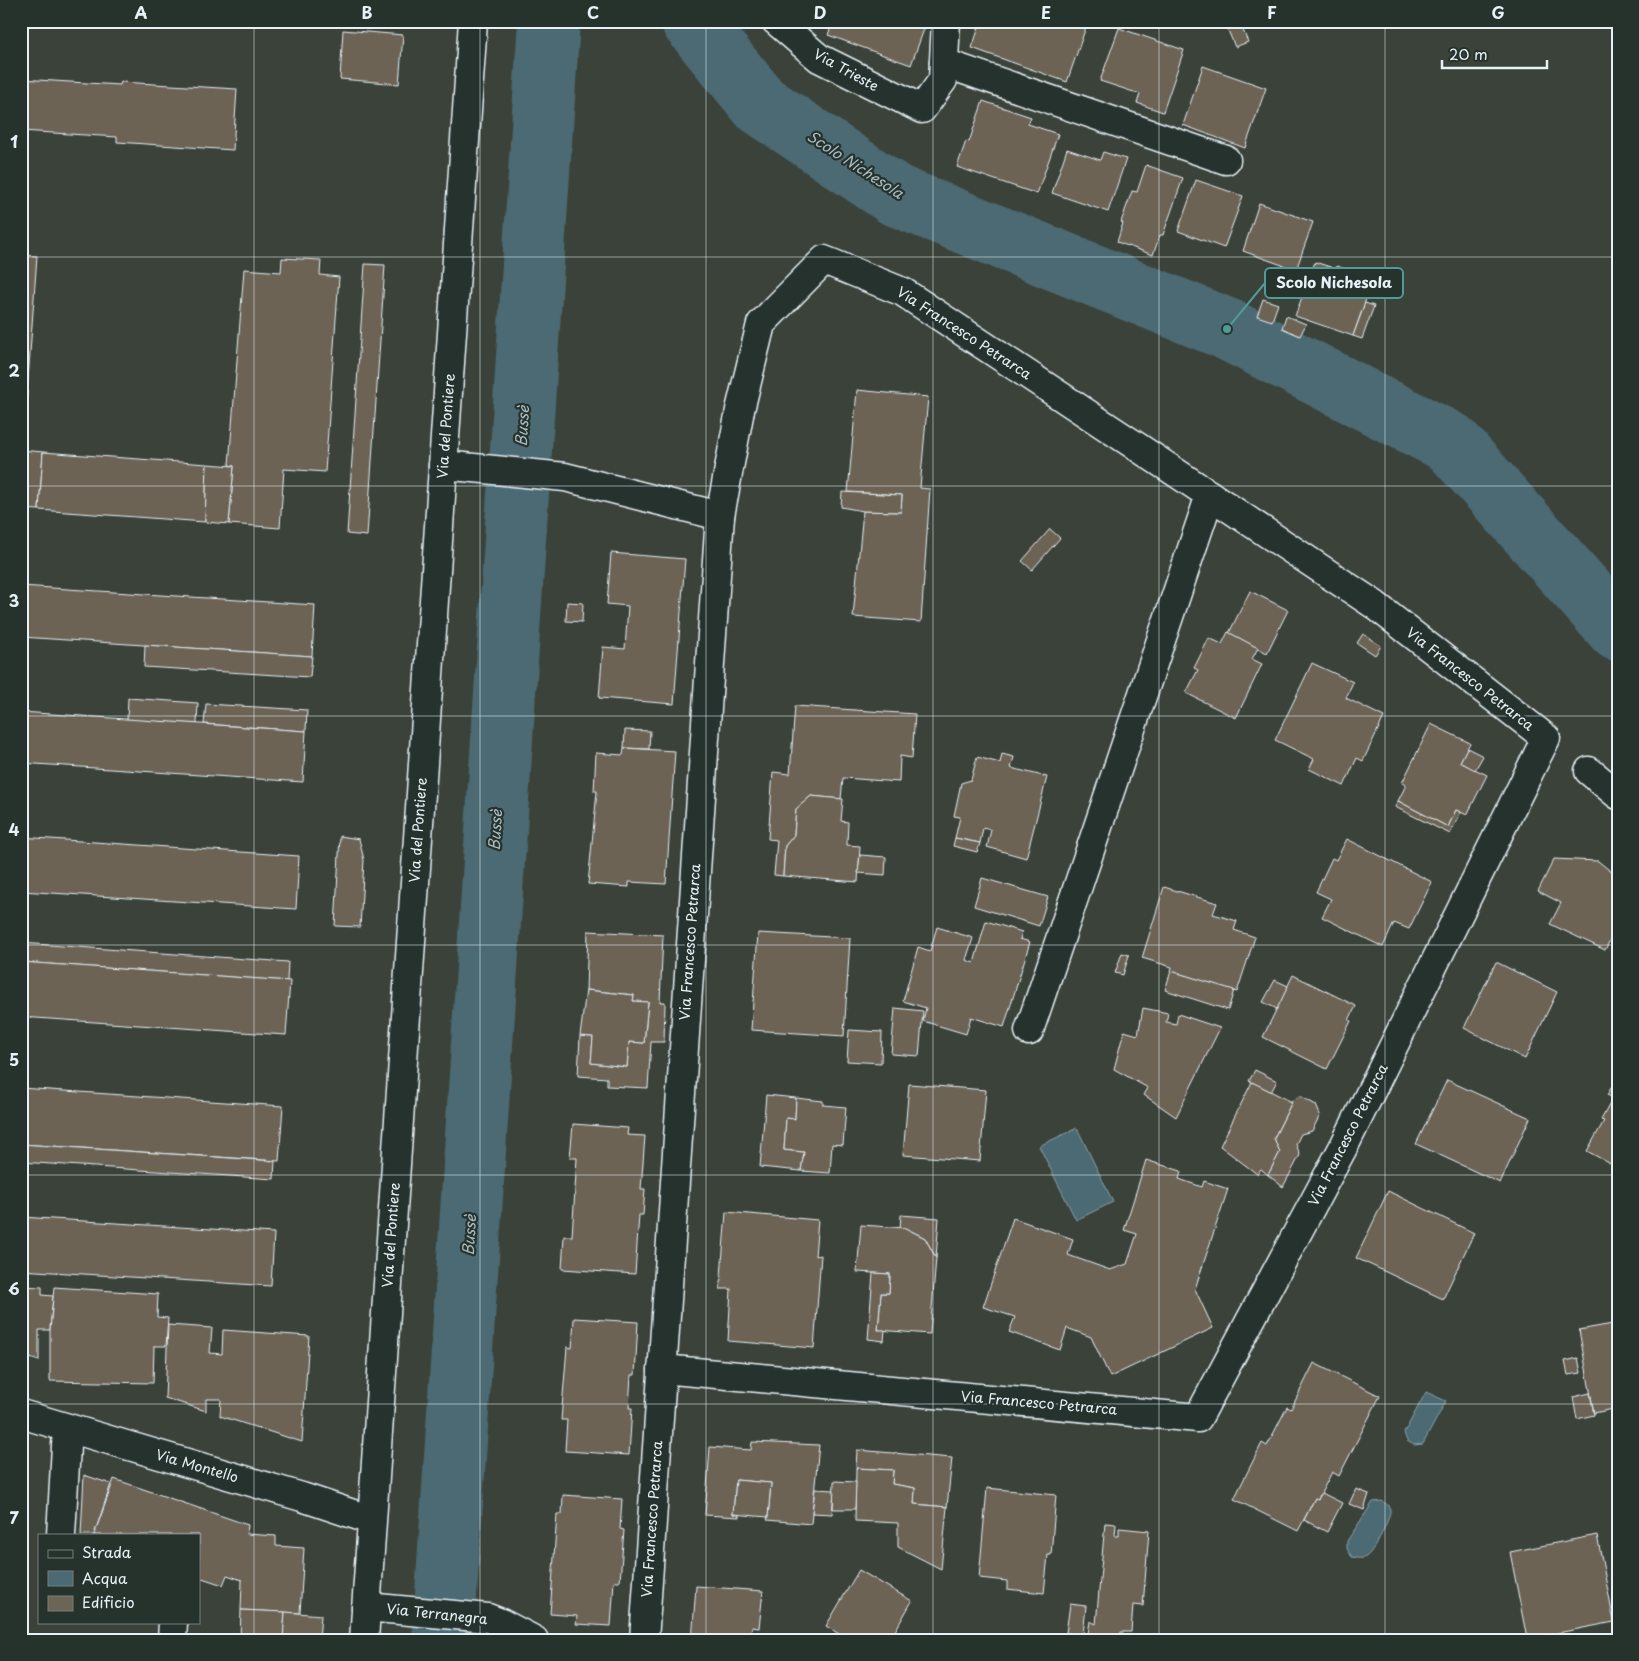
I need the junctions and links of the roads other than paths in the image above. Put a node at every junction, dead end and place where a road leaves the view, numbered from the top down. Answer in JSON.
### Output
{"nodes":[{"id":1,"x":473,"y":21,"type":"edge"},
{"id":2,"x":776,"y":21,"type":"edge"},
{"id":3,"x":946,"y":21,"type":"edge"},
{"id":4,"x":944,"y":63,"type":"junction"},
{"id":5,"x":1226,"y":160,"type":"dead end"},
{"id":6,"x":443,"y":465,"type":"junction"},
{"id":7,"x":1210,"y":495,"type":"junction"},
{"id":8,"x":720,"y":516,"type":"junction"},
{"id":9,"x":1589,"y":772,"type":"dead end"},
{"id":10,"x":1618,"y":795,"type":"edge"},
{"id":11,"x":1029,"y":1032,"type":"dead end"},
{"id":12,"x":662,"y":1369,"type":"junction"},
{"id":13,"x":21,"y":1414,"type":"edge"},
{"id":14,"x":67,"y":1428,"type":"junction"},
{"id":15,"x":371,"y":1520,"type":"junction"},
{"id":16,"x":61,"y":1534,"type":"edge"},
{"id":17,"x":366,"y":1607,"type":"junction"},
{"id":18,"x":173,"y":1624,"type":"edge"},
{"id":19,"x":172,"y":1640,"type":"edge"},
{"id":20,"x":364,"y":1640,"type":"edge"},
{"id":21,"x":534,"y":1640,"type":"edge"},
{"id":22,"x":644,"y":1640,"type":"edge"}],
"edges":[{"from":1,"to":6,"type":"street","name":"Via del Pontiere"},
{"from":2,"to":4,"type":"street","name":"Via Trieste"},
{"from":3,"to":4,"type":"street"},
{"from":4,"to":5,"type":"street"},
{"from":6,"to":8,"type":"street"},
{"from":6,"to":15,"type":"street","name":"Via del Pontiere"},
{"from":7,"to":8,"type":"street","name":"Via Francesco Petrarca"},
{"from":7,"to":11,"type":"street"},
{"from":7,"to":12,"type":"street","name":"Via Francesco Petrarca"},
{"from":8,"to":12,"type":"street","name":"Via Francesco Petrarca"},
{"from":9,"to":10,"type":"street"},
{"from":12,"to":22,"type":"street","name":"Via Francesco Petrarca"},
{"from":13,"to":14,"type":"street","name":"Via Montello"},
{"from":14,"to":15,"type":"street","name":"Via Montello"},
{"from":14,"to":16,"type":"street"},
{"from":15,"to":17,"type":"street","name":"Via del Pontiere"},
{"from":17,"to":20,"type":"street","name":"Via del Pontiere"},
{"from":17,"to":21,"type":"street","name":"Via Terranegra"},
{"from":18,"to":19,"type":"street"}]}
